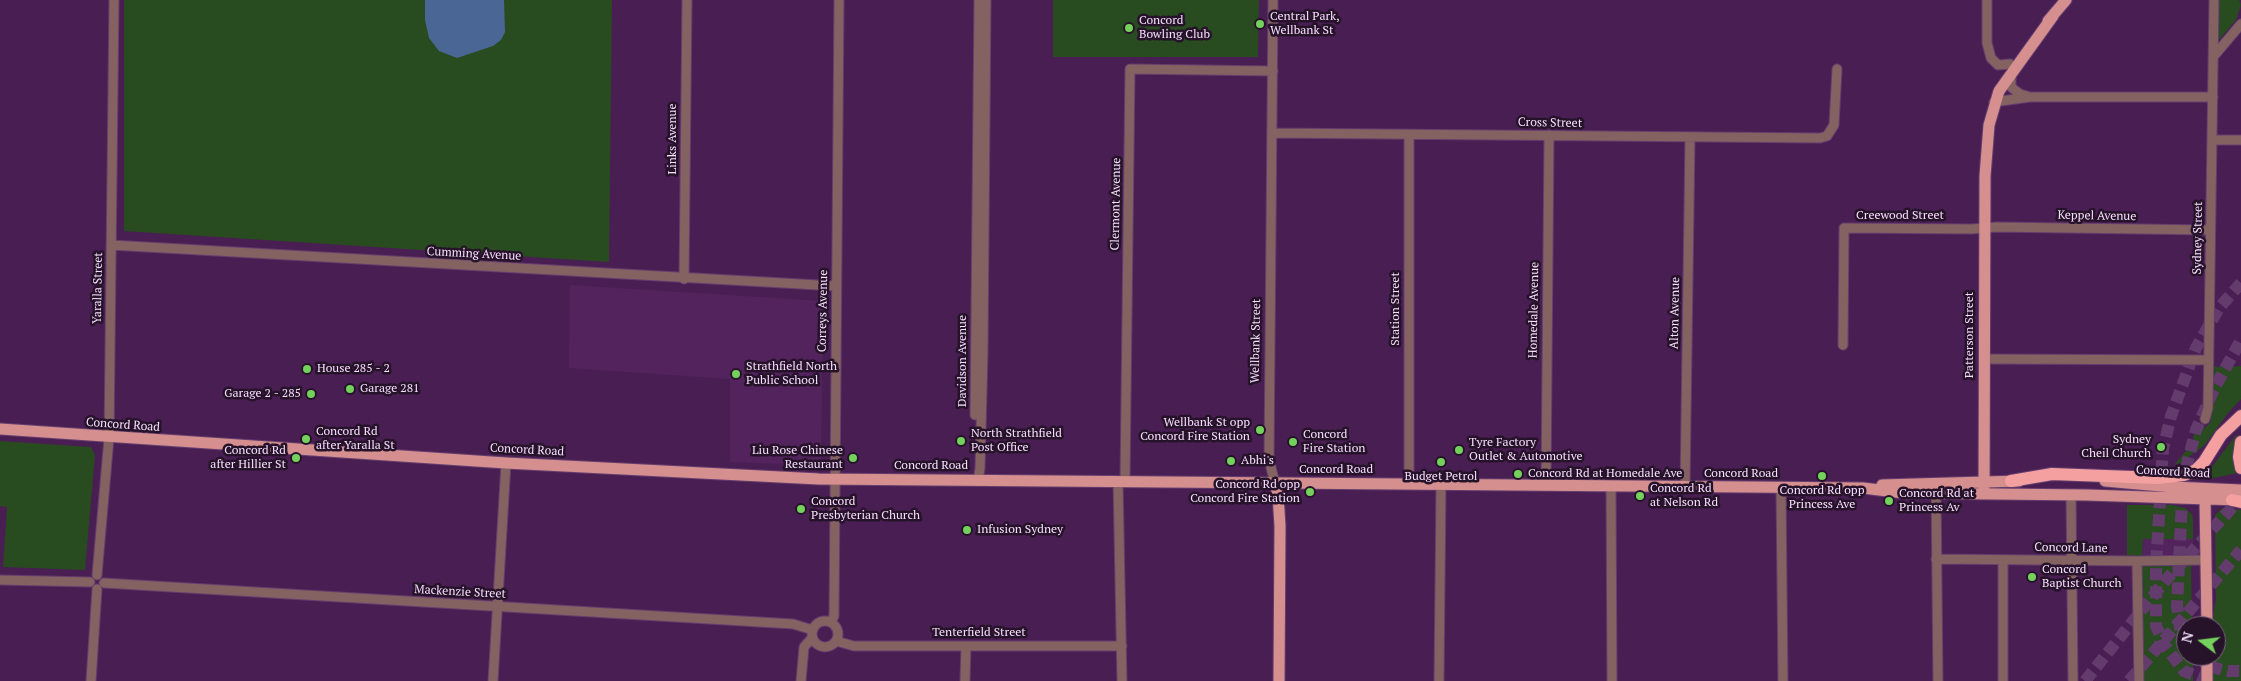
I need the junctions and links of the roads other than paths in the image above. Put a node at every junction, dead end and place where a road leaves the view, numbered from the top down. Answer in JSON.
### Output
{"nodes":[{"id":1,"x":114,"y":0,"type":"edge"},
{"id":2,"x":686,"y":0,"type":"edge"},
{"id":3,"x":839,"y":0,"type":"edge"},
{"id":4,"x":978,"y":0,"type":"edge"},
{"id":5,"x":986,"y":0,"type":"edge"},
{"id":6,"x":1273,"y":0,"type":"edge"},
{"id":7,"x":1987,"y":0,"type":"edge"},
{"id":8,"x":2066,"y":0,"type":"edge"},
{"id":9,"x":2214,"y":0,"type":"edge"},
{"id":10,"x":2241,"y":24,"type":"edge"},
{"id":11,"x":2214,"y":56,"type":"junction"},
{"id":12,"x":1837,"y":69,"type":"dead end"},
{"id":13,"x":2010,"y":69,"type":"junction"},
{"id":14,"x":1273,"y":71,"type":"junction"},
{"id":15,"x":2030,"y":97,"type":"junction"},
{"id":16,"x":2213,"y":97,"type":"junction"},
{"id":17,"x":1994,"y":102,"type":"junction"},
{"id":18,"x":1272,"y":133,"type":"junction"},
{"id":19,"x":1409,"y":134,"type":"junction"},
{"id":20,"x":1549,"y":136,"type":"junction"},
{"id":21,"x":1690,"y":138,"type":"junction"},
{"id":22,"x":2213,"y":140,"type":"junction"},
{"id":23,"x":2241,"y":140,"type":"edge"},
{"id":24,"x":1985,"y":176,"type":"junction"},
{"id":25,"x":1984,"y":229,"type":"junction"},
{"id":26,"x":2210,"y":230,"type":"junction"},
{"id":27,"x":111,"y":245,"type":"junction"},
{"id":28,"x":684,"y":279,"type":"junction"},
{"id":29,"x":836,"y":286,"type":"junction"},
{"id":30,"x":1843,"y":345,"type":"dead end"},
{"id":31,"x":1984,"y":359,"type":"junction"},
{"id":32,"x":2208,"y":360,"type":"junction"},
{"id":33,"x":2240,"y":416,"type":"edge"},
{"id":34,"x":2205,"y":419,"type":"dead end"},
{"id":35,"x":0,"y":429,"type":"edge"},
{"id":36,"x":109,"y":438,"type":"junction"},
{"id":37,"x":2241,"y":442,"type":"edge"},
{"id":38,"x":506,"y":463,"type":"junction"},
{"id":39,"x":2241,"y":468,"type":"edge"},
{"id":40,"x":834,"y":480,"type":"junction"},
{"id":41,"x":978,"y":480,"type":"junction"},
{"id":42,"x":2011,"y":481,"type":"junction"},
{"id":43,"x":1121,"y":482,"type":"junction"},
{"id":44,"x":1984,"y":482,"type":"junction"},
{"id":45,"x":1275,"y":484,"type":"junction"},
{"id":46,"x":1409,"y":484,"type":"junction"},
{"id":47,"x":1441,"y":484,"type":"junction"},
{"id":48,"x":1546,"y":486,"type":"junction"},
{"id":49,"x":1611,"y":486,"type":"junction"},
{"id":50,"x":1684,"y":487,"type":"junction"},
{"id":51,"x":1781,"y":488,"type":"junction"},
{"id":52,"x":2213,"y":488,"type":"junction"},
{"id":53,"x":1936,"y":489,"type":"junction"},
{"id":54,"x":2241,"y":490,"type":"edge"},
{"id":55,"x":1984,"y":494,"type":"junction"},
{"id":56,"x":2072,"y":495,"type":"junction"},
{"id":57,"x":2191,"y":498,"type":"junction"},
{"id":58,"x":2206,"y":498,"type":"junction"},
{"id":59,"x":2238,"y":501,"type":"edge"},
{"id":60,"x":2206,"y":511,"type":"junction"},
{"id":61,"x":1936,"y":559,"type":"junction"},
{"id":62,"x":2003,"y":560,"type":"junction"},
{"id":63,"x":2206,"y":560,"type":"junction"},
{"id":64,"x":2072,"y":561,"type":"junction"},
{"id":65,"x":2137,"y":561,"type":"junction"},
{"id":66,"x":97,"y":575,"type":"junction"},
{"id":67,"x":0,"y":580,"type":"edge"},
{"id":68,"x":90,"y":582,"type":"junction"},
{"id":69,"x":100,"y":586,"type":"junction"},
{"id":70,"x":497,"y":607,"type":"junction"},
{"id":71,"x":2207,"y":616,"type":"edge"},
{"id":72,"x":831,"y":622,"type":"junction"},
{"id":73,"x":813,"y":634,"type":"junction"},
{"id":74,"x":836,"y":641,"type":"junction"},
{"id":75,"x":966,"y":646,"type":"junction"},
{"id":76,"x":1122,"y":646,"type":"junction"},
{"id":77,"x":2207,"y":666,"type":"edge"},
{"id":78,"x":91,"y":681,"type":"edge"},
{"id":79,"x":493,"y":681,"type":"edge"},
{"id":80,"x":801,"y":681,"type":"edge"},
{"id":81,"x":965,"y":681,"type":"edge"},
{"id":82,"x":1122,"y":681,"type":"edge"},
{"id":83,"x":1279,"y":681,"type":"edge"},
{"id":84,"x":1439,"y":681,"type":"edge"},
{"id":85,"x":1612,"y":681,"type":"edge"},
{"id":86,"x":1784,"y":681,"type":"edge"},
{"id":87,"x":1938,"y":681,"type":"edge"},
{"id":88,"x":2003,"y":681,"type":"edge"},
{"id":89,"x":2072,"y":681,"type":"edge"},
{"id":90,"x":2139,"y":681,"type":"edge"},
{"id":91,"x":2207,"y":681,"type":"edge"}],
"edges":[{"from":1,"to":27,"type":"street","name":"Yaralla Street"},
{"from":2,"to":28,"type":"street","name":"Links Avenue"},
{"from":3,"to":29,"type":"street","name":"Correys Avenue"},
{"from":4,"to":41,"type":"street","name":"Davidson Avenue"},
{"from":5,"to":41,"type":"street","name":"Davidson Avenue"},
{"from":6,"to":14,"type":"street","name":"Wellbank Street"},
{"from":7,"to":13,"type":"street"},
{"from":8,"to":13,"type":"main road"},
{"from":9,"to":11,"type":"street","name":"Sydney Street"},
{"from":10,"to":11,"type":"street"},
{"from":11,"to":16,"type":"street","name":"Sydney Street"},
{"from":12,"to":21,"type":"street","name":"Cross Street"},
{"from":13,"to":15,"type":"street"},
{"from":13,"to":17,"type":"main road","name":"Patterson Street"},
{"from":13,"to":24,"type":"main road","name":"Patterson Street"},
{"from":14,"to":18,"type":"street","name":"Wellbank Street"},
{"from":14,"to":43,"type":"street","name":"Clermont Avenue"},
{"from":15,"to":16,"type":"street"},
{"from":15,"to":17,"type":"street"},
{"from":16,"to":22,"type":"street","name":"Sydney Street"},
{"from":17,"to":24,"type":"main road","name":"Patterson Street"},
{"from":18,"to":19,"type":"street","name":"Cross Street"},
{"from":18,"to":45,"type":"street","name":"Wellbank Street"},
{"from":19,"to":20,"type":"street","name":"Cross Street"},
{"from":19,"to":46,"type":"street","name":"Station Street"},
{"from":20,"to":21,"type":"street","name":"Cross Street"},
{"from":20,"to":48,"type":"street","name":"Homedale Avenue"},
{"from":21,"to":50,"type":"street","name":"Alton Avenue"},
{"from":22,"to":23,"type":"street"},
{"from":22,"to":26,"type":"street","name":"Sydney Street"},
{"from":24,"to":25,"type":"main road","name":"Patterson Street"},
{"from":25,"to":26,"type":"street","name":"Keppel Avenue"},
{"from":25,"to":30,"type":"street","name":"Creewood Street"},
{"from":25,"to":31,"type":"main road","name":"Patterson Street"},
{"from":26,"to":32,"type":"street","name":"Sydney Street"},
{"from":27,"to":28,"type":"street","name":"Cumming Avenue"},
{"from":27,"to":36,"type":"street","name":"Yaralla Street"},
{"from":28,"to":29,"type":"street","name":"Cumming Avenue"},
{"from":29,"to":40,"type":"street","name":"Correys Avenue"},
{"from":31,"to":32,"type":"street"},
{"from":31,"to":44,"type":"main road","name":"Patterson Street"},
{"from":32,"to":34,"type":"street","name":"Sydney Street"},
{"from":33,"to":42,"type":"highway"},
{"from":35,"to":36,"type":"main road","name":"Concord Road"},
{"from":36,"to":38,"type":"main road","name":"Concord Road"},
{"from":36,"to":66,"type":"street","name":"Yaralla Street"},
{"from":37,"to":39,"type":"highway"},
{"from":38,"to":40,"type":"main road","name":"Concord Road"},
{"from":38,"to":70,"type":"street"},
{"from":40,"to":41,"type":"main road","name":"Concord Road"},
{"from":40,"to":72,"type":"street","name":"Correys Avenue"},
{"from":41,"to":43,"type":"main road","name":"Concord Road"},
{"from":42,"to":44,"type":"main road","name":"Concord Road"},
{"from":42,"to":52,"type":"main road","name":"Concord Road"},
{"from":43,"to":45,"type":"main road","name":"Concord Road"},
{"from":43,"to":76,"type":"street"},
{"from":44,"to":53,"type":"main road","name":"Concord Road"},
{"from":44,"to":55,"type":"main road","name":"Patterson Street"},
{"from":45,"to":46,"type":"main road","name":"Concord Road"},
{"from":45,"to":83,"type":"main road","name":"Wellbank Street"},
{"from":46,"to":47,"type":"main road","name":"Concord Road"},
{"from":47,"to":48,"type":"main road","name":"Concord Road"},
{"from":47,"to":84,"type":"street"},
{"from":48,"to":49,"type":"main road","name":"Concord Road"},
{"from":49,"to":50,"type":"main road","name":"Concord Road"},
{"from":49,"to":85,"type":"street"},
{"from":50,"to":51,"type":"main road","name":"Concord Road"},
{"from":51,"to":53,"type":"main road","name":"Concord Road"},
{"from":51,"to":86,"type":"street"},
{"from":52,"to":54,"type":"main road","name":"Concord Road"},
{"from":52,"to":58,"type":"main road"},
{"from":53,"to":55,"type":"main road","name":"Concord Road"},
{"from":53,"to":61,"type":"street"},
{"from":55,"to":56,"type":"main road","name":"Concord Road"},
{"from":56,"to":57,"type":"main road","name":"Concord Road"},
{"from":56,"to":64,"type":"street"},
{"from":57,"to":58,"type":"main road","name":"Concord Road"},
{"from":57,"to":60,"type":"main road"},
{"from":58,"to":59,"type":"main road","name":"Concord Road"},
{"from":58,"to":60,"type":"main road"},
{"from":60,"to":63,"type":"main road"},
{"from":61,"to":62,"type":"street","name":"Concord Lane"},
{"from":61,"to":87,"type":"street"},
{"from":62,"to":64,"type":"street","name":"Concord Lane"},
{"from":62,"to":88,"type":"street"},
{"from":63,"to":65,"type":"street","name":"Concord Lane"},
{"from":63,"to":71,"type":"main road"},
{"from":64,"to":65,"type":"street","name":"Concord Lane"},
{"from":64,"to":89,"type":"street"},
{"from":65,"to":90,"type":"street"},
{"from":66,"to":68,"type":"street"},
{"from":66,"to":69,"type":"street"},
{"from":67,"to":68,"type":"street"},
{"from":68,"to":69,"type":"street"},
{"from":69,"to":70,"type":"street","name":"Mackenzie Street"},
{"from":69,"to":78,"type":"street"},
{"from":70,"to":73,"type":"street","name":"Mackenzie Street"},
{"from":70,"to":79,"type":"street"},
{"from":72,"to":73,"type":"street"},
{"from":72,"to":74,"type":"street"},
{"from":73,"to":74,"type":"street"},
{"from":73,"to":80,"type":"street"},
{"from":74,"to":75,"type":"street","name":"Tenterfield Street"},
{"from":75,"to":76,"type":"street","name":"Tenterfield Street"},
{"from":75,"to":81,"type":"street"},
{"from":76,"to":82,"type":"street"},
{"from":77,"to":91,"type":"main road"}]}
